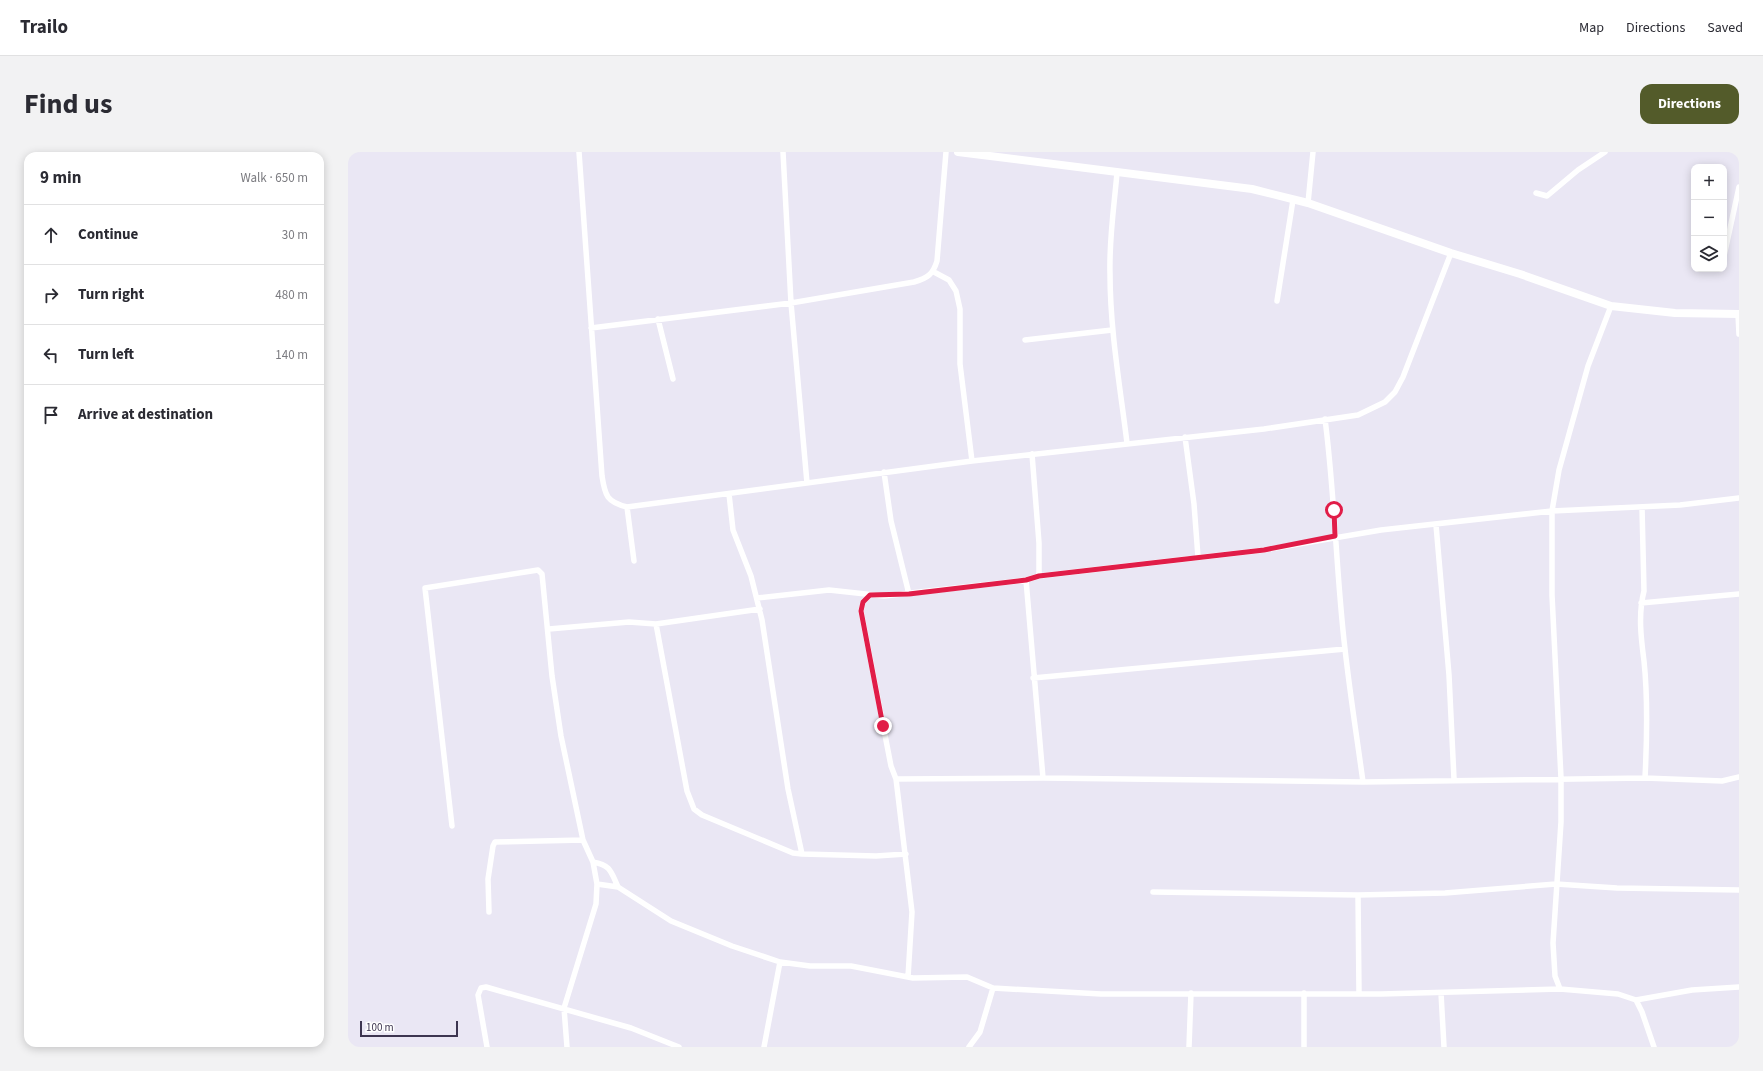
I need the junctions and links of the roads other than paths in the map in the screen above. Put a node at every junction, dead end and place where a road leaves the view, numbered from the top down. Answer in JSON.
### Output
{"nodes":[{"id":1,"x":579,"y":152,"type":"edge"},
{"id":2,"x":783,"y":152,"type":"edge"},
{"id":3,"x":946,"y":152,"type":"edge"},
{"id":4,"x":958,"y":152,"type":"edge"},
{"id":5,"x":1313,"y":152,"type":"edge"},
{"id":6,"x":1605,"y":152,"type":"edge"},
{"id":7,"x":1117,"y":173,"type":"junction"},
{"id":8,"x":1739,"y":187,"type":"edge"},
{"id":9,"x":1536,"y":193,"type":"dead end"},
{"id":10,"x":1293,"y":200,"type":"junction"},
{"id":11,"x":1308,"y":203,"type":"junction"},
{"id":12,"x":1727,"y":242,"type":"edge"},
{"id":13,"x":1451,"y":253,"type":"junction"},
{"id":14,"x":934,"y":272,"type":"junction"},
{"id":15,"x":1277,"y":301,"type":"dead end"},
{"id":16,"x":791,"y":303,"type":"junction"},
{"id":17,"x":1611,"y":306,"type":"junction"},
{"id":18,"x":1739,"y":314,"type":"edge"},
{"id":19,"x":658,"y":319,"type":"junction"},
{"id":20,"x":591,"y":328,"type":"junction"},
{"id":21,"x":1112,"y":330,"type":"junction"},
{"id":22,"x":1739,"y":334,"type":"edge"},
{"id":23,"x":1025,"y":340,"type":"dead end"},
{"id":24,"x":673,"y":379,"type":"dead end"},
{"id":25,"x":1325,"y":420,"type":"junction"},
{"id":26,"x":1185,"y":437,"type":"junction"},
{"id":27,"x":1127,"y":442,"type":"junction"},
{"id":28,"x":1032,"y":454,"type":"junction"},
{"id":29,"x":972,"y":461,"type":"junction"},
{"id":30,"x":884,"y":472,"type":"junction"},
{"id":31,"x":807,"y":483,"type":"junction"},
{"id":32,"x":729,"y":494,"type":"junction"},
{"id":33,"x":1739,"y":498,"type":"edge"},
{"id":34,"x":627,"y":507,"type":"junction"},
{"id":35,"x":1642,"y":507,"type":"junction"},
{"id":36,"x":1552,"y":511,"type":"junction"},
{"id":37,"x":1436,"y":525,"type":"junction"},
{"id":38,"x":1335,"y":536,"type":"junction"},
{"id":39,"x":1198,"y":557,"type":"junction"},
{"id":40,"x":634,"y":561,"type":"dead end"},
{"id":41,"x":1039,"y":576,"type":"junction"},
{"id":42,"x":1026,"y":580,"type":"junction"},
{"id":43,"x":909,"y":594,"type":"junction"},
{"id":44,"x":1739,"y":594,"type":"edge"},
{"id":45,"x":870,"y":595,"type":"junction"},
{"id":46,"x":757,"y":598,"type":"junction"},
{"id":47,"x":1641,"y":603,"type":"junction"},
{"id":48,"x":760,"y":609,"type":"junction"},
{"id":49,"x":656,"y":624,"type":"junction"},
{"id":50,"x":549,"y":629,"type":"junction"},
{"id":51,"x":1345,"y":649,"type":"junction"},
{"id":52,"x":1033,"y":678,"type":"junction"},
{"id":53,"x":1739,"y":777,"type":"edge"},
{"id":54,"x":1043,"y":778,"type":"junction"},
{"id":55,"x":1561,"y":778,"type":"junction"},
{"id":56,"x":1645,"y":778,"type":"junction"},
{"id":57,"x":896,"y":779,"type":"junction"},
{"id":58,"x":1454,"y":779,"type":"junction"},
{"id":59,"x":1363,"y":782,"type":"junction"},
{"id":60,"x":452,"y":826,"type":"dead end"},
{"id":61,"x":583,"y":840,"type":"junction"},
{"id":62,"x":802,"y":854,"type":"junction"},
{"id":63,"x":906,"y":854,"type":"junction"},
{"id":64,"x":593,"y":862,"type":"junction"},
{"id":65,"x":597,"y":884,"type":"junction"},
{"id":66,"x":1556,"y":884,"type":"junction"},
{"id":67,"x":618,"y":887,"type":"junction"},
{"id":68,"x":1739,"y":890,"type":"edge"},
{"id":69,"x":1153,"y":892,"type":"dead end"},
{"id":70,"x":1358,"y":895,"type":"junction"},
{"id":71,"x":489,"y":912,"type":"dead end"},
{"id":72,"x":780,"y":962,"type":"junction"},
{"id":73,"x":908,"y":977,"type":"junction"},
{"id":74,"x":1739,"y":987,"type":"edge"},
{"id":75,"x":993,"y":988,"type":"junction"},
{"id":76,"x":1560,"y":989,"type":"junction"},
{"id":77,"x":1191,"y":993,"type":"junction"},
{"id":78,"x":1359,"y":993,"type":"junction"},
{"id":79,"x":1441,"y":993,"type":"junction"},
{"id":80,"x":1304,"y":994,"type":"junction"},
{"id":81,"x":1636,"y":1000,"type":"junction"},
{"id":82,"x":564,"y":1008,"type":"junction"},
{"id":83,"x":487,"y":1047,"type":"edge"},
{"id":84,"x":567,"y":1047,"type":"edge"},
{"id":85,"x":679,"y":1047,"type":"edge"},
{"id":86,"x":764,"y":1047,"type":"edge"},
{"id":87,"x":969,"y":1047,"type":"edge"},
{"id":88,"x":1189,"y":1047,"type":"edge"},
{"id":89,"x":1304,"y":1047,"type":"edge"},
{"id":90,"x":1444,"y":1047,"type":"edge"},
{"id":91,"x":1654,"y":1047,"type":"edge"}],
"edges":[{"from":1,"to":20,"type":"street"},
{"from":2,"to":16,"type":"street"},
{"from":3,"to":14,"type":"street"},
{"from":4,"to":7,"type":"street"},
{"from":5,"to":11,"type":"street"},
{"from":6,"to":9,"type":"street"},
{"from":7,"to":10,"type":"street"},
{"from":7,"to":21,"type":"street"},
{"from":8,"to":12,"type":"street"},
{"from":10,"to":11,"type":"street"},
{"from":10,"to":15,"type":"street"},
{"from":11,"to":13,"type":"street"},
{"from":13,"to":17,"type":"street"},
{"from":13,"to":25,"type":"street"},
{"from":14,"to":16,"type":"street"},
{"from":14,"to":29,"type":"street"},
{"from":16,"to":19,"type":"street"},
{"from":16,"to":31,"type":"street"},
{"from":17,"to":18,"type":"street"},
{"from":17,"to":36,"type":"street"},
{"from":18,"to":22,"type":"street"},
{"from":19,"to":20,"type":"street"},
{"from":19,"to":24,"type":"street"},
{"from":20,"to":34,"type":"street"},
{"from":21,"to":23,"type":"street"},
{"from":21,"to":27,"type":"street"},
{"from":25,"to":26,"type":"street"},
{"from":25,"to":38,"type":"street"},
{"from":26,"to":27,"type":"street"},
{"from":26,"to":39,"type":"street"},
{"from":27,"to":28,"type":"street"},
{"from":28,"to":29,"type":"street"},
{"from":28,"to":41,"type":"street"},
{"from":29,"to":30,"type":"street"},
{"from":30,"to":31,"type":"street"},
{"from":30,"to":43,"type":"street"},
{"from":31,"to":32,"type":"street"},
{"from":32,"to":34,"type":"street"},
{"from":32,"to":46,"type":"street"},
{"from":33,"to":35,"type":"street"},
{"from":34,"to":40,"type":"street"},
{"from":35,"to":36,"type":"street"},
{"from":35,"to":47,"type":"street"},
{"from":36,"to":37,"type":"street"},
{"from":36,"to":55,"type":"street"},
{"from":37,"to":38,"type":"street"},
{"from":37,"to":58,"type":"street"},
{"from":38,"to":39,"type":"street"},
{"from":38,"to":51,"type":"street"},
{"from":39,"to":41,"type":"street"},
{"from":41,"to":42,"type":"street"},
{"from":42,"to":43,"type":"street"},
{"from":42,"to":52,"type":"street"},
{"from":43,"to":45,"type":"street"},
{"from":44,"to":47,"type":"street"},
{"from":45,"to":46,"type":"street"},
{"from":45,"to":57,"type":"street"},
{"from":46,"to":48,"type":"street"},
{"from":47,"to":56,"type":"street"},
{"from":48,"to":49,"type":"street"},
{"from":48,"to":62,"type":"street"},
{"from":49,"to":50,"type":"street"},
{"from":49,"to":62,"type":"street"},
{"from":50,"to":60,"type":"street"},
{"from":50,"to":61,"type":"street"},
{"from":51,"to":52,"type":"street"},
{"from":51,"to":59,"type":"street"},
{"from":52,"to":54,"type":"street"},
{"from":53,"to":56,"type":"street"},
{"from":54,"to":57,"type":"street"},
{"from":54,"to":59,"type":"street"},
{"from":55,"to":56,"type":"street"},
{"from":55,"to":58,"type":"street"},
{"from":55,"to":66,"type":"street"},
{"from":57,"to":63,"type":"street"},
{"from":58,"to":59,"type":"street"},
{"from":61,"to":64,"type":"street"},
{"from":61,"to":71,"type":"street"},
{"from":62,"to":63,"type":"street"},
{"from":63,"to":73,"type":"street"},
{"from":64,"to":65,"type":"street"},
{"from":64,"to":67,"type":"street"},
{"from":65,"to":67,"type":"street"},
{"from":65,"to":82,"type":"street"},
{"from":66,"to":68,"type":"street"},
{"from":66,"to":70,"type":"street"},
{"from":66,"to":76,"type":"street"},
{"from":67,"to":72,"type":"street"},
{"from":69,"to":70,"type":"street"},
{"from":70,"to":78,"type":"street"},
{"from":72,"to":73,"type":"street"},
{"from":72,"to":86,"type":"street"},
{"from":73,"to":75,"type":"street"},
{"from":74,"to":81,"type":"street"},
{"from":75,"to":77,"type":"street"},
{"from":75,"to":87,"type":"street"},
{"from":76,"to":79,"type":"street"},
{"from":76,"to":81,"type":"street"},
{"from":77,"to":80,"type":"street"},
{"from":77,"to":88,"type":"street"},
{"from":78,"to":79,"type":"street"},
{"from":78,"to":80,"type":"street"},
{"from":79,"to":90,"type":"street"},
{"from":80,"to":89,"type":"street"},
{"from":81,"to":91,"type":"street"},
{"from":82,"to":83,"type":"street"},
{"from":82,"to":84,"type":"street"},
{"from":82,"to":85,"type":"street"}]}
